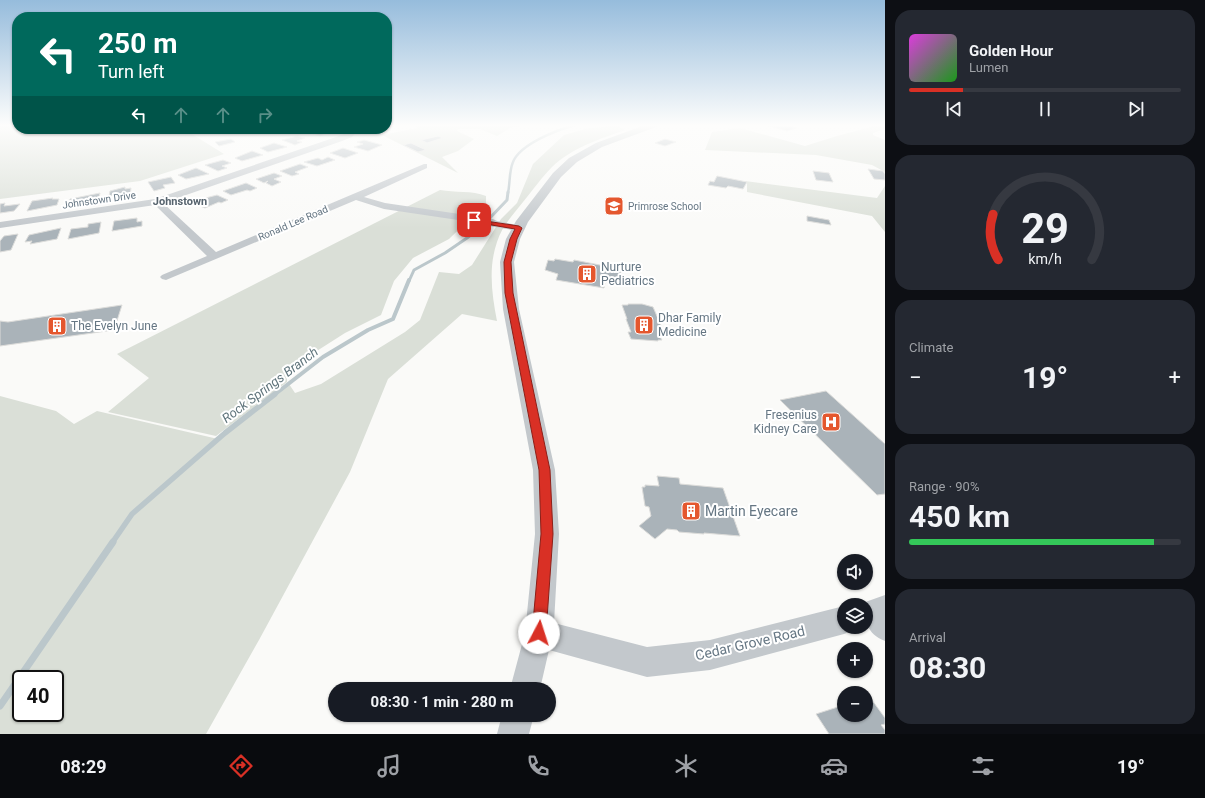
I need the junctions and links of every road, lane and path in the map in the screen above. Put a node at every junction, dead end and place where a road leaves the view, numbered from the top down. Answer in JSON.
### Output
{"nodes":[{"id":1,"x":281,"y":159,"type":"edge"},
{"id":2,"x":574,"y":159,"type":"edge"},
{"id":3,"x":424,"y":168,"type":"dead end"},
{"id":4,"x":356,"y":197,"type":"junction"},
{"id":5,"x":158,"y":202,"type":"junction"},
{"id":6,"x":0,"y":225,"type":"edge"},
{"id":7,"x":519,"y":228,"type":"junction"},
{"id":8,"x":214,"y":256,"type":"junction"},
{"id":9,"x":166,"y":277,"type":"dead end"},
{"id":10,"x":837,"y":622,"type":"edge"},
{"id":11,"x":539,"y":633,"type":"junction"},
{"id":12,"x":527,"y":682,"type":"edge"},
{"id":13,"x":516,"y":722,"type":"edge"},
{"id":14,"x":513,"y":734,"type":"edge"}],
"edges":[{"from":1,"to":5,"type":"street","name":"Johnstown Drive"},
{"from":2,"to":7,"type":"street"},
{"from":3,"to":4,"type":"street","name":"Ronald Lee Road"},
{"from":4,"to":7,"type":"street"},
{"from":4,"to":8,"type":"street","name":"Ronald Lee Road"},
{"from":5,"to":6,"type":"street","name":"Johnstown Drive"},
{"from":5,"to":8,"type":"street"},
{"from":7,"to":11,"type":"street"},
{"from":8,"to":9,"type":"street","name":"Ronald Lee Road"},
{"from":10,"to":11,"type":"street","name":"Cedar Grove Road"},
{"from":11,"to":12,"type":"street"},
{"from":13,"to":14,"type":"street"}]}
